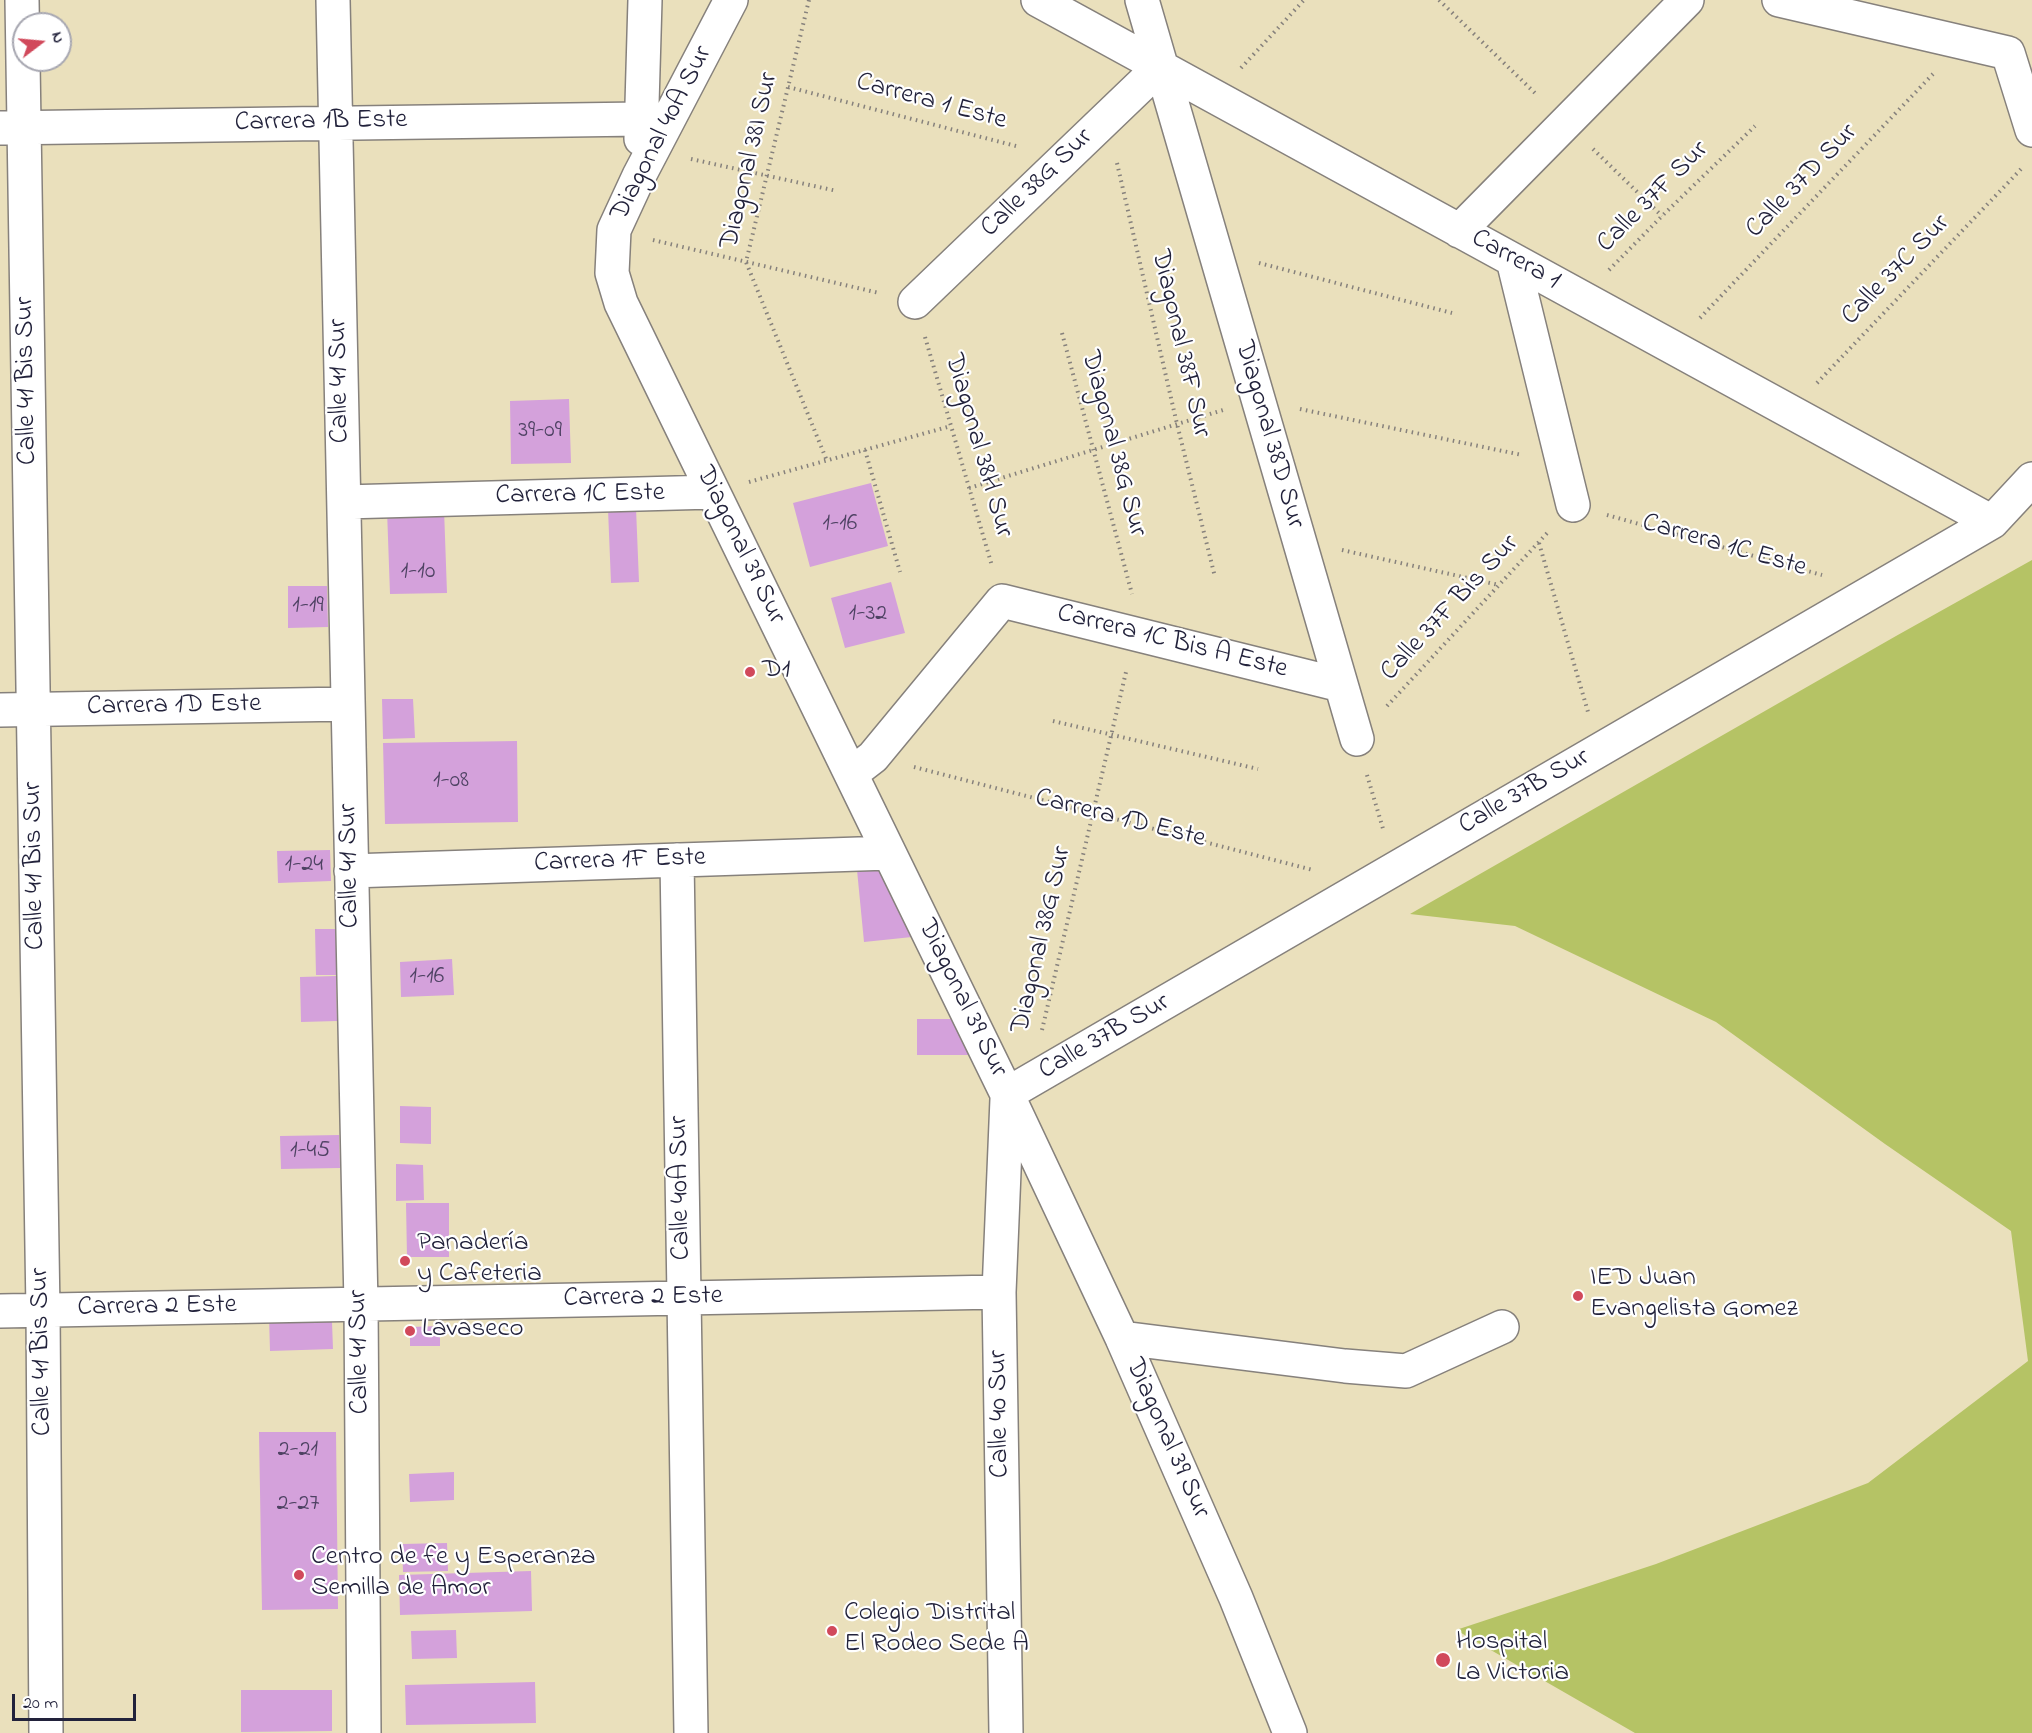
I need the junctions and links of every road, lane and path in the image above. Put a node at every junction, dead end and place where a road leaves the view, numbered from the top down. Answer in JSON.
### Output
{"nodes":[{"id":1,"x":22,"y":0,"type":"edge"},
{"id":2,"x":333,"y":0,"type":"edge"},
{"id":3,"x":645,"y":0,"type":"edge"},
{"id":4,"x":731,"y":0,"type":"edge"},
{"id":5,"x":809,"y":0,"type":"edge"},
{"id":6,"x":1038,"y":0,"type":"edge"},
{"id":7,"x":1142,"y":0,"type":"edge"},
{"id":8,"x":1304,"y":0,"type":"edge"},
{"id":9,"x":1687,"y":0,"type":"edge"},
{"id":10,"x":1779,"y":0,"type":"edge"},
{"id":11,"x":1963,"y":43,"type":"junction"},
{"id":12,"x":1161,"y":66,"type":"junction"},
{"id":13,"x":788,"y":87,"type":"junction"},
{"id":14,"x":1214,"y":97,"type":"junction"},
{"id":15,"x":642,"y":119,"type":"junction"},
{"id":16,"x":1106,"y":119,"type":"junction"},
{"id":17,"x":336,"y":123,"type":"junction"},
{"id":18,"x":1755,"y":126,"type":"dead end"},
{"id":19,"x":12,"y":128,"type":"edge"},
{"id":20,"x":2032,"y":130,"type":"edge"},
{"id":21,"x":1064,"y":158,"type":"junction"},
{"id":22,"x":646,"y":162,"type":"junction"},
{"id":23,"x":2024,"y":166,"type":"dead end"},
{"id":24,"x":766,"y":177,"type":"junction"},
{"id":25,"x":837,"y":191,"type":"dead end"},
{"id":26,"x":614,"y":230,"type":"junction"},
{"id":27,"x":1459,"y":231,"type":"junction"},
{"id":28,"x":1215,"y":252,"type":"junction"},
{"id":29,"x":1513,"y":260,"type":"junction"},
{"id":30,"x":746,"y":262,"type":"junction"},
{"id":31,"x":612,"y":273,"type":"joint"},
{"id":32,"x":1582,"y":298,"type":"junction"},
{"id":33,"x":915,"y":302,"type":"junction"},
{"id":34,"x":1452,"y":313,"type":"dead end"},
{"id":35,"x":1062,"y":333,"type":"dead end"},
{"id":36,"x":1672,"y":347,"type":"junction"},
{"id":37,"x":1790,"y":411,"type":"junction"},
{"id":38,"x":951,"y":426,"type":"junction"},
{"id":39,"x":865,"y":450,"type":"junction"},
{"id":40,"x":827,"y":461,"type":"junction"},
{"id":41,"x":2032,"y":478,"type":"edge"},
{"id":42,"x":713,"y":492,"type":"junction"},
{"id":43,"x":2032,"y":501,"type":"edge"},
{"id":44,"x":344,"y":502,"type":"junction"},
{"id":45,"x":1574,"y":505,"type":"junction"},
{"id":46,"x":1992,"y":522,"type":"junction"},
{"id":47,"x":1299,"y":541,"type":"junction"},
{"id":48,"x":1539,"y":543,"type":"junction"},
{"id":49,"x":900,"y":572,"type":"dead end"},
{"id":50,"x":1215,"y":577,"type":"dead end"},
{"id":51,"x":1500,"y":586,"type":"junction"},
{"id":52,"x":1875,"y":590,"type":"junction"},
{"id":53,"x":1002,"y":601,"type":"junction"},
{"id":54,"x":1140,"y":634,"type":"junction"},
{"id":55,"x":1341,"y":685,"type":"junction"},
{"id":56,"x":348,"y":704,"type":"junction"},
{"id":57,"x":33,"y":708,"type":"junction"},
{"id":58,"x":0,"y":710,"type":"edge"},
{"id":59,"x":1053,"y":721,"type":"dead end"},
{"id":60,"x":1112,"y":736,"type":"junction"},
{"id":61,"x":1357,"y":739,"type":"junction"},
{"id":62,"x":1599,"y":750,"type":"junction"},
{"id":63,"x":862,"y":766,"type":"junction"},
{"id":64,"x":1258,"y":769,"type":"dead end"},
{"id":65,"x":1093,"y":813,"type":"junction"},
{"id":66,"x":889,"y":853,"type":"junction"},
{"id":67,"x":676,"y":860,"type":"junction"},
{"id":68,"x":351,"y":871,"type":"junction"},
{"id":69,"x":1382,"y":877,"type":"junction"},
{"id":70,"x":1019,"y":1088,"type":"junction"},
{"id":71,"x":999,"y":1292,"type":"junction"},
{"id":72,"x":684,"y":1298,"type":"junction"},
{"id":73,"x":361,"y":1304,"type":"junction"},
{"id":74,"x":43,"y":1310,"type":"junction"},
{"id":75,"x":0,"y":1311,"type":"edge"},
{"id":76,"x":1502,"y":1327,"type":"dead end"},
{"id":77,"x":1122,"y":1338,"type":"junction"},
{"id":78,"x":46,"y":1733,"type":"edge"},
{"id":79,"x":364,"y":1733,"type":"edge"},
{"id":80,"x":691,"y":1733,"type":"edge"},
{"id":81,"x":1006,"y":1733,"type":"edge"},
{"id":82,"x":1290,"y":1733,"type":"edge"}],
"edges":[{"from":1,"to":19,"type":"street","name":"Calle 41 Bis Sur"},
{"from":2,"to":17,"type":"street","name":"Calle 41 Sur"},
{"from":3,"to":15,"type":"street"},
{"from":4,"to":22,"type":"street","name":"Diagonal 40A Sur"},
{"from":5,"to":13,"type":"path","name":"Diagonal 38I Sur"},
{"from":6,"to":12,"type":"street","name":"Carrera 1"},
{"from":7,"to":12,"type":"street","name":"Diagonal 38D Sur"},
{"from":8,"to":14,"type":"path"},
{"from":9,"to":27,"type":"street"},
{"from":10,"to":11,"type":"street"},
{"from":11,"to":20,"type":"street"},
{"from":11,"to":36,"type":"path","name":"Calle 37D Sur"},
{"from":12,"to":14,"type":"street","name":"Carrera 1"},
{"from":12,"to":16,"type":"street","name":"Calle 38G Sur"},
{"from":12,"to":28,"type":"street","name":"Diagonal 38D Sur"},
{"from":13,"to":21,"type":"path","name":"Carrera 1 Este"},
{"from":13,"to":24,"type":"path","name":"Diagonal 38I Sur"},
{"from":14,"to":27,"type":"street","name":"Carrera 1"},
{"from":15,"to":17,"type":"street","name":"Carrera 1B Este"},
{"from":15,"to":22,"type":"street"},
{"from":16,"to":21,"type":"street","name":"Calle 38G Sur"},
{"from":16,"to":50,"type":"path","name":"Diagonal 38F Sur"},
{"from":17,"to":19,"type":"street","name":"Carrera 1B Este"},
{"from":17,"to":44,"type":"street","name":"Calle 41 Sur"},
{"from":18,"to":32,"type":"path","name":"Calle 37F Sur"},
{"from":19,"to":57,"type":"street","name":"Calle 41 Bis Sur"},
{"from":21,"to":33,"type":"street","name":"Calle 38G Sur"},
{"from":22,"to":24,"type":"path"},
{"from":22,"to":26,"type":"street","name":"Diagonal 40A Sur"},
{"from":23,"to":37,"type":"path","name":"Calle 37C Sur"},
{"from":24,"to":25,"type":"path"},
{"from":24,"to":30,"type":"path","name":"Diagonal 38I Sur"},
{"from":26,"to":30,"type":"path"},
{"from":26,"to":31,"type":"street","name":"Diagonal 40A Sur"},
{"from":27,"to":29,"type":"street","name":"Carrera 1"},
{"from":28,"to":34,"type":"path"},
{"from":28,"to":47,"type":"street","name":"Diagonal 38D Sur"},
{"from":29,"to":32,"type":"street","name":"Carrera 1"},
{"from":29,"to":45,"type":"street"},
{"from":30,"to":33,"type":"path"},
{"from":30,"to":40,"type":"path","name":"Diagonal 38I Sur"},
{"from":31,"to":42,"type":"street","name":"Diagonal 39 Sur"},
{"from":32,"to":36,"type":"street","name":"Carrera 1"},
{"from":33,"to":38,"type":"path","name":"Diagonal 38H Sur"},
{"from":35,"to":54,"type":"path","name":"Diagonal 38G Sur"},
{"from":36,"to":37,"type":"street","name":"Carrera 1"},
{"from":37,"to":46,"type":"street","name":"Carrera 1"},
{"from":38,"to":39,"type":"path"},
{"from":38,"to":53,"type":"path","name":"Diagonal 38H Sur"},
{"from":39,"to":40,"type":"path"},
{"from":39,"to":49,"type":"path"},
{"from":40,"to":42,"type":"path"},
{"from":41,"to":46,"type":"street","name":"Calle 37B Sur"},
{"from":42,"to":44,"type":"street","name":"Carrera 1C Este"},
{"from":42,"to":63,"type":"street","name":"Diagonal 39 Sur"},
{"from":43,"to":46,"type":"street"},
{"from":44,"to":56,"type":"street","name":"Calle 41 Sur"},
{"from":45,"to":48,"type":"path","name":"Calle 37F Bis Sur"},
{"from":45,"to":52,"type":"path","name":"Carrera 1C Este"},
{"from":46,"to":52,"type":"street","name":"Calle 37B Sur"},
{"from":47,"to":51,"type":"path"},
{"from":47,"to":55,"type":"street","name":"Diagonal 38D Sur"},
{"from":48,"to":51,"type":"path","name":"Calle 37F Bis Sur"},
{"from":48,"to":62,"type":"path"},
{"from":51,"to":61,"type":"path","name":"Calle 37F Bis Sur"},
{"from":52,"to":62,"type":"street","name":"Calle 37B Sur"},
{"from":53,"to":54,"type":"street","name":"Carrera 1C Bis A Este"},
{"from":53,"to":63,"type":"street"},
{"from":54,"to":55,"type":"street","name":"Carrera 1C Bis A Este"},
{"from":54,"to":60,"type":"path","name":"Diagonal 38G Sur"},
{"from":55,"to":61,"type":"street","name":"Diagonal 38D Sur"},
{"from":56,"to":57,"type":"street","name":"Carrera 1D Este"},
{"from":56,"to":68,"type":"street","name":"Calle 41 Sur"},
{"from":57,"to":58,"type":"street","name":"Carrera 1D Este"},
{"from":57,"to":74,"type":"street","name":"Calle 41 Bis Sur"},
{"from":59,"to":60,"type":"path"},
{"from":60,"to":64,"type":"path"},
{"from":60,"to":65,"type":"path","name":"Diagonal 38G Sur"},
{"from":61,"to":69,"type":"path"},
{"from":62,"to":69,"type":"street","name":"Calle 37B Sur"},
{"from":63,"to":65,"type":"path","name":"Carrera 1D Este"},
{"from":63,"to":66,"type":"street","name":"Diagonal 39 Sur"},
{"from":65,"to":69,"type":"path","name":"Carrera 1D Este"},
{"from":65,"to":70,"type":"path","name":"Diagonal 38G Sur"},
{"from":66,"to":67,"type":"street","name":"Carrera 1F Este"},
{"from":66,"to":70,"type":"street","name":"Diagonal 39 Sur"},
{"from":67,"to":68,"type":"street","name":"Carrera 1F Este"},
{"from":67,"to":72,"type":"street","name":"Calle 40A Sur"},
{"from":68,"to":73,"type":"street","name":"Calle 41 Sur"},
{"from":69,"to":70,"type":"street","name":"Calle 37B Sur"},
{"from":70,"to":71,"type":"street","name":"Calle 40 Sur"},
{"from":70,"to":77,"type":"street","name":"Diagonal 39 Sur"},
{"from":71,"to":72,"type":"street","name":"Carrera 2 Este"},
{"from":71,"to":81,"type":"street","name":"Calle 40 Sur"},
{"from":72,"to":73,"type":"street","name":"Carrera 2 Este"},
{"from":72,"to":80,"type":"street","name":"Calle 40A Sur"},
{"from":73,"to":74,"type":"street","name":"Carrera 2 Este"},
{"from":73,"to":79,"type":"street","name":"Calle 41 Sur"},
{"from":74,"to":75,"type":"street","name":"Carrera 2 Este"},
{"from":74,"to":78,"type":"street","name":"Calle 41 Bis Sur"},
{"from":76,"to":77,"type":"street"},
{"from":77,"to":82,"type":"street","name":"Diagonal 39 Sur"}]}
